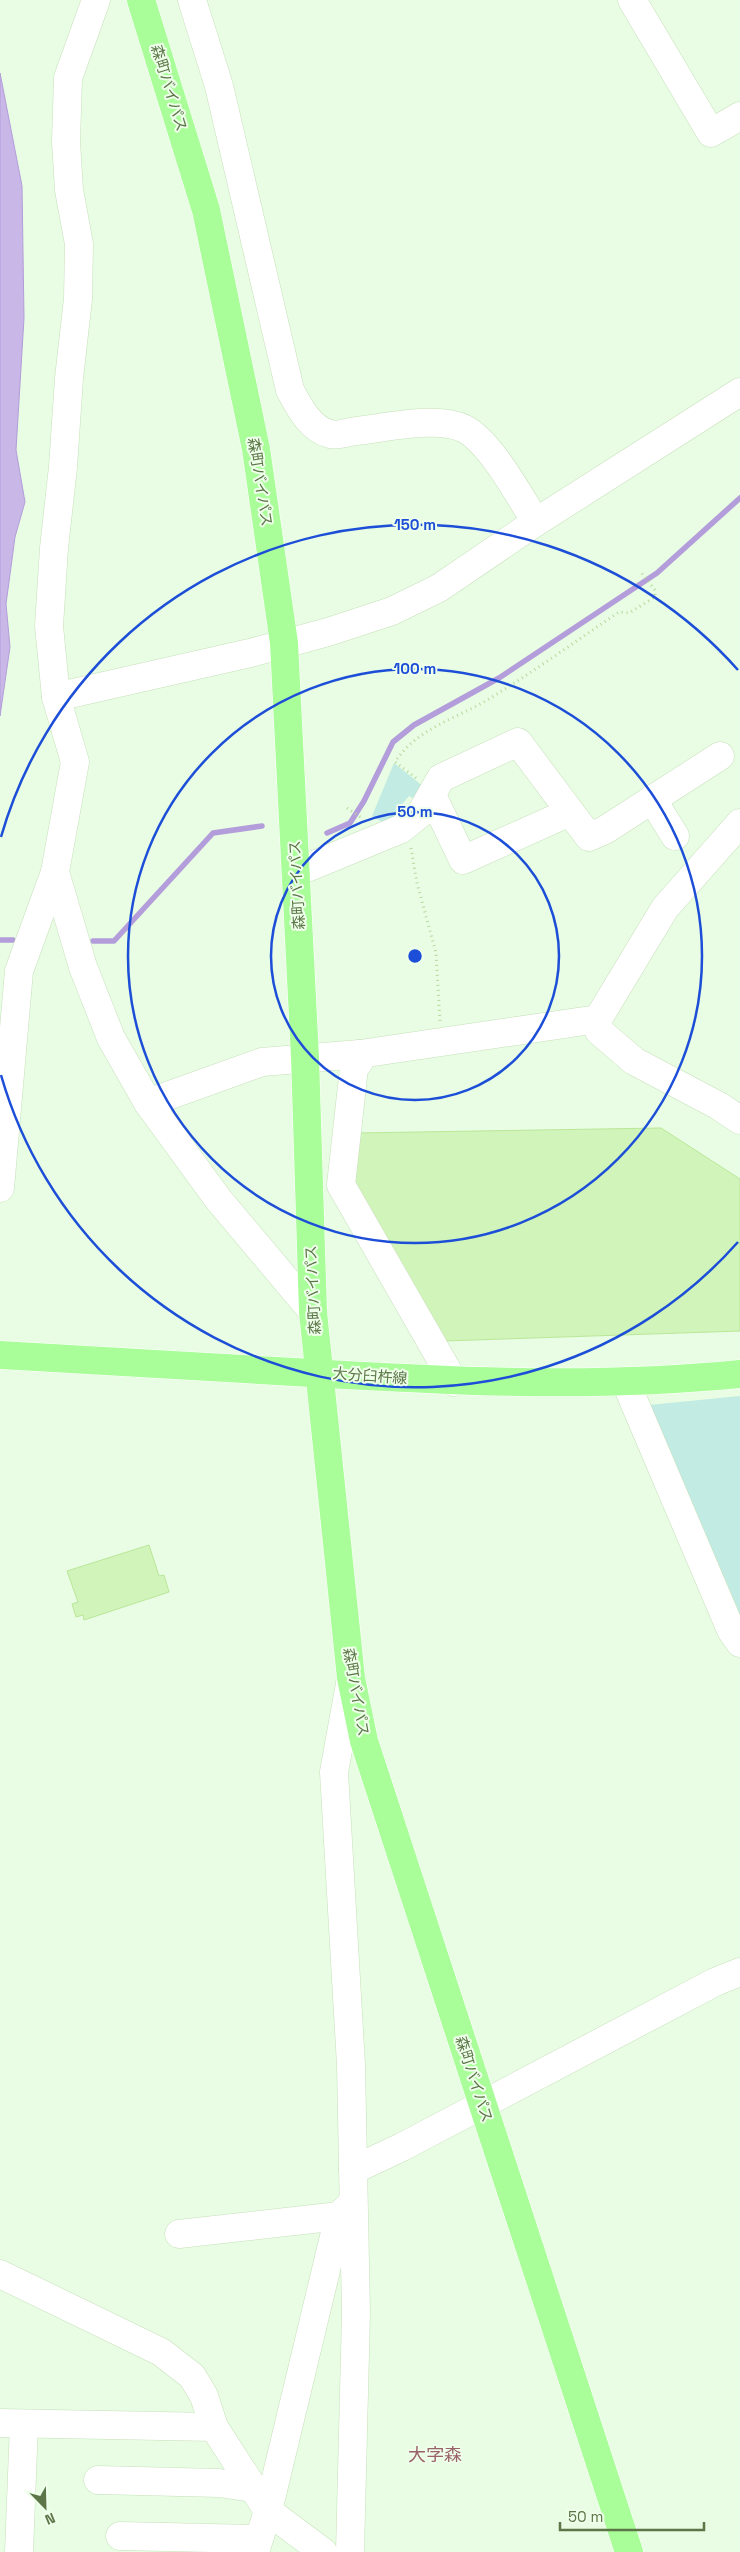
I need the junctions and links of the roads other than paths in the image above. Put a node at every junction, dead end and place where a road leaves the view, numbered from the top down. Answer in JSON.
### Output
{"nodes":[{"id":1,"x":96,"y":0,"type":"edge"},
{"id":2,"x":141,"y":0,"type":"edge"},
{"id":3,"x":632,"y":0,"type":"edge"},
{"id":4,"x":199,"y":3,"type":"edge"},
{"id":5,"x":740,"y":116,"type":"edge"},
{"id":6,"x":740,"y":392,"type":"edge"},
{"id":7,"x":536,"y":522,"type":"junction"},
{"id":8,"x":284,"y":644,"type":"junction"},
{"id":9,"x":56,"y":697,"type":"junction"},
{"id":10,"x":720,"y":756,"type":"dead end"},
{"id":11,"x":432,"y":795,"type":"junction"},
{"id":12,"x":652,"y":799,"type":"junction"},
{"id":13,"x":570,"y":812,"type":"junction"},
{"id":14,"x":740,"y":823,"type":"edge"},
{"id":15,"x":675,"y":836,"type":"dead end"},
{"id":16,"x":55,"y":872,"type":"junction"},
{"id":17,"x":296,"y":872,"type":"junction"},
{"id":18,"x":598,"y":1019,"type":"junction"},
{"id":19,"x":360,"y":1054,"type":"junction"},
{"id":20,"x":305,"y":1057,"type":"junction"},
{"id":21,"x":6,"y":1068,"type":"edge"},
{"id":22,"x":148,"y":1103,"type":"junction"},
{"id":23,"x":740,"y":1120,"type":"edge"},
{"id":24,"x":0,"y":1188,"type":"edge"},
{"id":25,"x":313,"y":1312,"type":"junction"},
{"id":26,"x":0,"y":1355,"type":"edge"},
{"id":27,"x":319,"y":1373,"type":"junction"},
{"id":28,"x":740,"y":1374,"type":"edge"},
{"id":29,"x":454,"y":1382,"type":"junction"},
{"id":30,"x":626,"y":1383,"type":"junction"},
{"id":31,"x":737,"y":1633,"type":"edge"},
{"id":32,"x":351,"y":1678,"type":"junction"},
{"id":33,"x":740,"y":1972,"type":"edge"},
{"id":34,"x":483,"y":2106,"type":"junction"},
{"id":35,"x":353,"y":2170,"type":"junction"},
{"id":36,"x":346,"y":2209,"type":"junction"},
{"id":37,"x":179,"y":2234,"type":"dead end"},
{"id":38,"x":0,"y":2274,"type":"edge"},
{"id":39,"x":12,"y":2423,"type":"edge"},
{"id":40,"x":214,"y":2427,"type":"junction"},
{"id":41,"x":98,"y":2480,"type":"dead end"},
{"id":42,"x":253,"y":2488,"type":"junction"},
{"id":43,"x":268,"y":2511,"type":"junction"},
{"id":44,"x":10,"y":2516,"type":"edge"},
{"id":45,"x":120,"y":2536,"type":"dead end"},
{"id":46,"x":256,"y":2545,"type":"edge"},
{"id":47,"x":18,"y":2552,"type":"edge"},
{"id":48,"x":323,"y":2552,"type":"edge"},
{"id":49,"x":350,"y":2552,"type":"edge"},
{"id":50,"x":629,"y":2552,"type":"edge"}],
"edges":[{"from":1,"to":9,"type":"street"},
{"from":2,"to":8,"type":"main road","name":"森町バイパス"},
{"from":3,"to":5,"type":"street"},
{"from":4,"to":7,"type":"street"},
{"from":6,"to":7,"type":"street"},
{"from":7,"to":8,"type":"street"},
{"from":8,"to":9,"type":"street"},
{"from":8,"to":17,"type":"main road","name":"森町バイパス"},
{"from":9,"to":16,"type":"street"},
{"from":10,"to":12,"type":"street"},
{"from":11,"to":13,"type":"street"},
{"from":11,"to":13,"type":"street"},
{"from":11,"to":17,"type":"street"},
{"from":12,"to":13,"type":"street"},
{"from":12,"to":15,"type":"street"},
{"from":14,"to":18,"type":"street"},
{"from":16,"to":21,"type":"street"},
{"from":16,"to":22,"type":"street"},
{"from":17,"to":20,"type":"main road","name":"森町バイパス"},
{"from":18,"to":19,"type":"street"},
{"from":18,"to":23,"type":"street"},
{"from":19,"to":20,"type":"street"},
{"from":19,"to":29,"type":"street"},
{"from":20,"to":22,"type":"street"},
{"from":20,"to":25,"type":"main road","name":"森町バイパス"},
{"from":21,"to":24,"type":"street"},
{"from":22,"to":25,"type":"street"},
{"from":25,"to":27,"type":"main road","name":"森町バイパス"},
{"from":26,"to":27,"type":"main road","name":"大分臼杵線"},
{"from":27,"to":29,"type":"main road","name":"大分臼杵線"},
{"from":27,"to":32,"type":"main road","name":"森町バイパス"},
{"from":28,"to":30,"type":"main road","name":"大分臼杵線"},
{"from":29,"to":30,"type":"main road","name":"大分臼杵線"},
{"from":30,"to":31,"type":"street"},
{"from":32,"to":34,"type":"main road","name":"森町バイパス"},
{"from":32,"to":35,"type":"street"},
{"from":33,"to":34,"type":"street"},
{"from":34,"to":35,"type":"street"},
{"from":34,"to":50,"type":"main road","name":"森町バイパス"},
{"from":35,"to":36,"type":"street"},
{"from":36,"to":37,"type":"street"},
{"from":36,"to":43,"type":"street"},
{"from":36,"to":49,"type":"street"},
{"from":38,"to":40,"type":"street"},
{"from":39,"to":40,"type":"street"},
{"from":39,"to":44,"type":"street"},
{"from":40,"to":42,"type":"street"},
{"from":41,"to":42,"type":"street"},
{"from":42,"to":43,"type":"street"},
{"from":43,"to":46,"type":"street"},
{"from":43,"to":48,"type":"street"},
{"from":44,"to":47,"type":"street"},
{"from":45,"to":46,"type":"street"}]}
